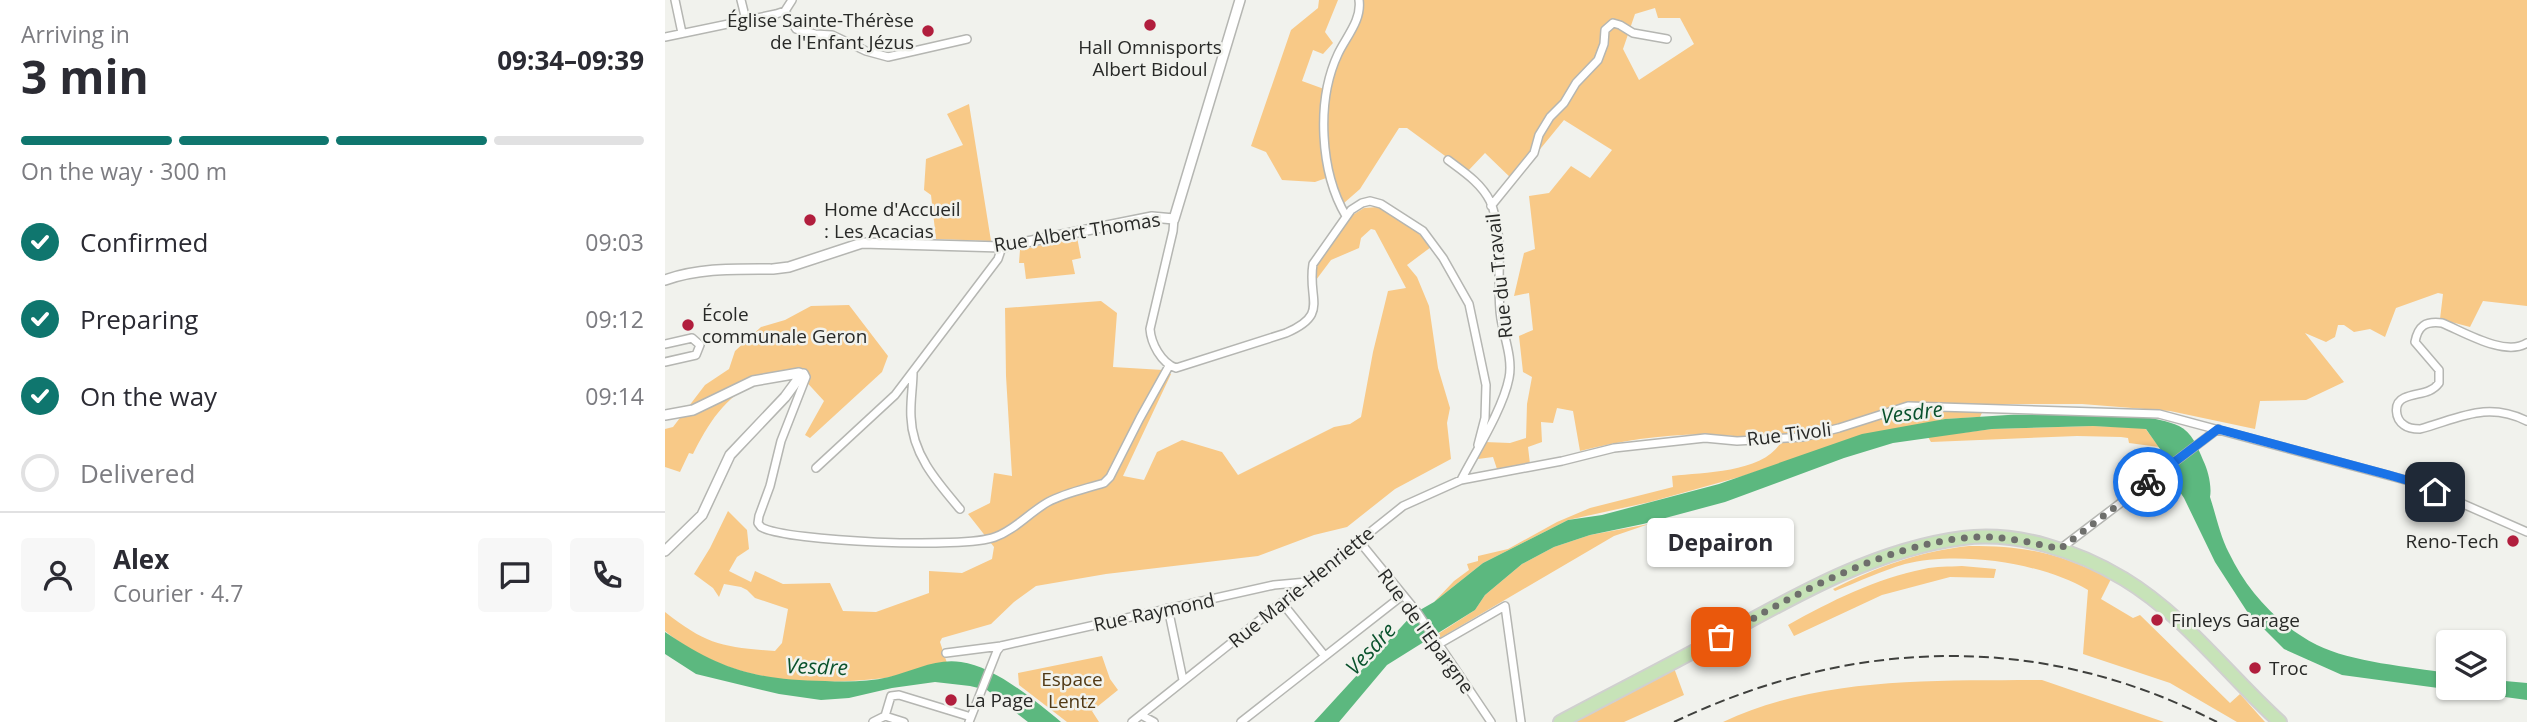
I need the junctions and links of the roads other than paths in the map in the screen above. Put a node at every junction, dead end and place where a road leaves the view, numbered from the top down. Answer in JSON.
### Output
{"nodes":[{"id":1,"x":675,"y":0,"type":"edge"},
{"id":2,"x":741,"y":0,"type":"edge"},
{"id":3,"x":792,"y":0,"type":"edge"},
{"id":4,"x":1240,"y":0,"type":"edge"},
{"id":5,"x":1359,"y":0,"type":"edge"},
{"id":6,"x":785,"y":11,"type":"junction"},
{"id":7,"x":746,"y":20,"type":"junction"},
{"id":8,"x":682,"y":33,"type":"junction"},
{"id":9,"x":665,"y":37,"type":"edge"},
{"id":10,"x":967,"y":39,"type":"dead end"},
{"id":11,"x":1667,"y":39,"type":"dead end"},
{"id":12,"x":1448,"y":160,"type":"dead end"},
{"id":13,"x":1491,"y":206,"type":"junction"},
{"id":14,"x":1346,"y":216,"type":"junction"},
{"id":15,"x":1174,"y":219,"type":"junction"},
{"id":16,"x":1002,"y":247,"type":"junction"},
{"id":17,"x":665,"y":280,"type":"edge"},
{"id":18,"x":2527,"y":343,"type":"edge"},
{"id":19,"x":665,"y":344,"type":"edge"},
{"id":20,"x":665,"y":362,"type":"edge"},
{"id":21,"x":1173,"y":367,"type":"junction"},
{"id":22,"x":913,"y":372,"type":"junction"},
{"id":23,"x":799,"y":373,"type":"junction"},
{"id":24,"x":665,"y":415,"type":"edge"},
{"id":25,"x":2527,"y":421,"type":"edge"},
{"id":26,"x":2218,"y":429,"type":"junction"},
{"id":27,"x":1478,"y":445,"type":"junction"},
{"id":28,"x":816,"y":468,"type":"dead end"},
{"id":29,"x":1483,"y":476,"type":"joint"},
{"id":30,"x":1461,"y":480,"type":"junction"},
{"id":31,"x":960,"y":509,"type":"dead end"},
{"id":32,"x":2527,"y":532,"type":"edge"},
{"id":33,"x":1360,"y":541,"type":"junction"},
{"id":34,"x":2060,"y":549,"type":"junction"},
{"id":35,"x":665,"y":551,"type":"edge"},
{"id":36,"x":1307,"y":582,"type":"junction"},
{"id":37,"x":1403,"y":595,"type":"junction"},
{"id":38,"x":1283,"y":604,"type":"junction"},
{"id":39,"x":1168,"y":608,"type":"junction"},
{"id":40,"x":1438,"y":642,"type":"junction"},
{"id":41,"x":1001,"y":646,"type":"junction"},
{"id":42,"x":946,"y":653,"type":"dead end"},
{"id":43,"x":1324,"y":655,"type":"junction"},
{"id":44,"x":1182,"y":680,"type":"junction"},
{"id":45,"x":1141,"y":715,"type":"junction"},
{"id":46,"x":885,"y":716,"type":"junction"},
{"id":47,"x":970,"y":720,"type":"edge"},
{"id":48,"x":873,"y":722,"type":"edge"},
{"id":49,"x":904,"y":722,"type":"edge"},
{"id":50,"x":1132,"y":722,"type":"edge"},
{"id":51,"x":1154,"y":722,"type":"edge"},
{"id":52,"x":1241,"y":722,"type":"edge"},
{"id":53,"x":1491,"y":722,"type":"edge"},
{"id":54,"x":1521,"y":722,"type":"edge"},
{"id":55,"x":1560,"y":722,"type":"edge"},
{"id":56,"x":2280,"y":722,"type":"edge"}],
"edges":[{"from":1,"to":8,"type":"street"},
{"from":2,"to":7,"type":"street"},
{"from":3,"to":6,"type":"street"},
{"from":4,"to":15,"type":"street"},
{"from":5,"to":14,"type":"street"},
{"from":6,"to":7,"type":"street"},
{"from":6,"to":10,"type":"street"},
{"from":7,"to":8,"type":"street"},
{"from":8,"to":9,"type":"street"},
{"from":11,"to":13,"type":"street"},
{"from":12,"to":13,"type":"street","name":"Rue du Travail"},
{"from":13,"to":27,"type":"street","name":"Rue du Travail"},
{"from":14,"to":21,"type":"street"},
{"from":14,"to":27,"type":"street"},
{"from":15,"to":16,"type":"street","name":"Rue Albert Thomas"},
{"from":15,"to":21,"type":"street"},
{"from":16,"to":17,"type":"street","name":"Rue Albert Thomas"},
{"from":16,"to":22,"type":"street"},
{"from":18,"to":25,"type":"street"},
{"from":19,"to":20,"type":"street"},
{"from":21,"to":23,"type":"street"},
{"from":22,"to":28,"type":"street"},
{"from":22,"to":31,"type":"street"},
{"from":23,"to":24,"type":"street"},
{"from":23,"to":35,"type":"street"},
{"from":26,"to":29,"type":"street","name":"Rue Tivoli"},
{"from":26,"to":32,"type":"street","name":"Rue Tivoli"},
{"from":26,"to":34,"type":"street"},
{"from":27,"to":30,"type":"street"},
{"from":29,"to":30,"type":"street","name":"Rue Marie-Henriette"},
{"from":30,"to":33,"type":"street","name":"Rue Marie-Henriette"},
{"from":33,"to":36,"type":"street","name":"Rue Marie-Henriette"},
{"from":33,"to":37,"type":"street","name":"Rue de l'Epargne"},
{"from":34,"to":55,"type":"main road"},
{"from":34,"to":56,"type":"main road"},
{"from":36,"to":38,"type":"street","name":"Rue Marie-Henriette"},
{"from":36,"to":39,"type":"street","name":"Rue Raymond"},
{"from":37,"to":40,"type":"street","name":"Rue de l'Epargne"},
{"from":37,"to":43,"type":"street"},
{"from":38,"to":43,"type":"street"},
{"from":38,"to":44,"type":"street","name":"Rue Marie-Henriette"},
{"from":39,"to":41,"type":"street","name":"Rue Raymond"},
{"from":39,"to":44,"type":"street"},
{"from":40,"to":53,"type":"street","name":"Rue de l'Epargne"},
{"from":40,"to":54,"type":"street"},
{"from":41,"to":42,"type":"street","name":"Rue Raymond"},
{"from":41,"to":47,"type":"street"},
{"from":43,"to":52,"type":"street"},
{"from":44,"to":45,"type":"street","name":"Rue Marie-Henriette"},
{"from":45,"to":50,"type":"street","name":"Rue Marie-Henriette"},
{"from":45,"to":51,"type":"street"},
{"from":46,"to":47,"type":"street"},
{"from":46,"to":48,"type":"street"},
{"from":46,"to":49,"type":"street"}]}
